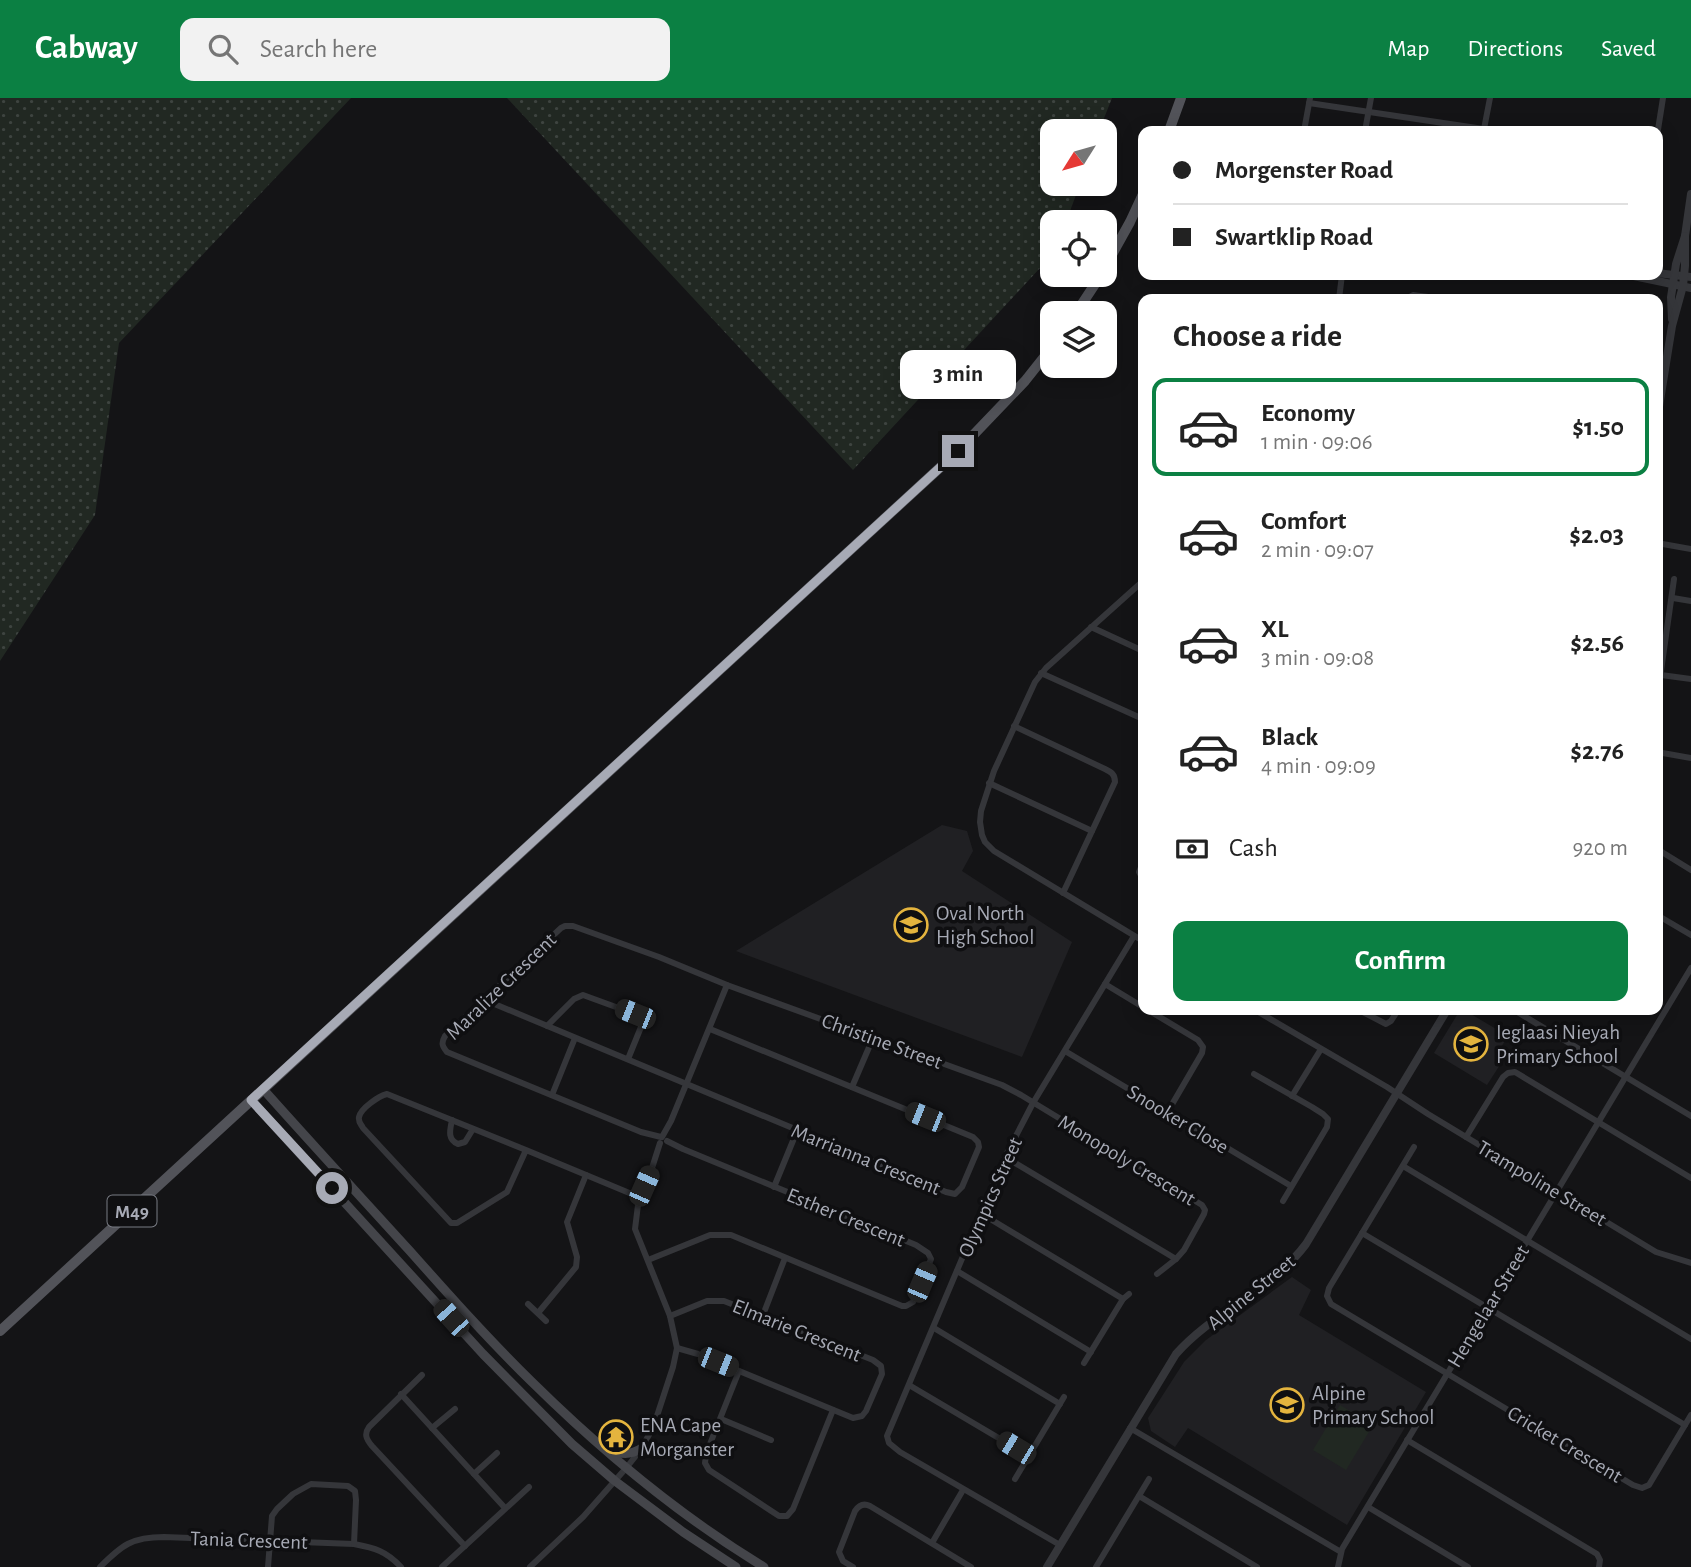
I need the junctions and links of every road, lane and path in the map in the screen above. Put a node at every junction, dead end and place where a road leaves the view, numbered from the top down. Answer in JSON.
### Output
{"nodes":[{"id":1,"x":1181,"y":98,"type":"edge"},
{"id":2,"x":1371,"y":98,"type":"edge"},
{"id":3,"x":1490,"y":98,"type":"edge"},
{"id":4,"x":1663,"y":98,"type":"edge"},
{"id":5,"x":1309,"y":101,"type":"edge"},
{"id":6,"x":1368,"y":113,"type":"junction"},
{"id":7,"x":1432,"y":122,"type":"junction"},
{"id":8,"x":1171,"y":126,"type":"edge"},
{"id":9,"x":1305,"y":126,"type":"edge"},
{"id":10,"x":1367,"y":126,"type":"edge"},
{"id":11,"x":1432,"y":126,"type":"edge"},
{"id":12,"x":1462,"y":126,"type":"edge"},
{"id":13,"x":1485,"y":126,"type":"edge"},
{"id":14,"x":1659,"y":126,"type":"edge"},
{"id":15,"x":1691,"y":194,"type":"edge"},
{"id":16,"x":1138,"y":205,"type":"edge"},
{"id":17,"x":1685,"y":236,"type":"junction"},
{"id":18,"x":1117,"y":246,"type":"edge"},
{"id":19,"x":1663,"y":273,"type":"edge"},
{"id":20,"x":1675,"y":274,"type":"junction"},
{"id":21,"x":1688,"y":277,"type":"edge"},
{"id":22,"x":1653,"y":280,"type":"edge"},
{"id":23,"x":1673,"y":284,"type":"junction"},
{"id":24,"x":1687,"y":287,"type":"edge"},
{"id":25,"x":1672,"y":326,"type":"junction"},
{"id":26,"x":1040,"y":362,"type":"edge"},
{"id":27,"x":1663,"y":382,"type":"edge"},
{"id":28,"x":1663,"y":543,"type":"edge"},
{"id":29,"x":1691,"y":549,"type":"edge"},
{"id":30,"x":1674,"y":579,"type":"dead end"},
{"id":31,"x":1138,"y":586,"type":"edge"},
{"id":32,"x":1673,"y":598,"type":"junction"},
{"id":33,"x":1691,"y":601,"type":"edge"},
{"id":34,"x":1091,"y":628,"type":"junction"},
{"id":35,"x":1138,"y":649,"type":"edge"},
{"id":36,"x":1663,"y":662,"type":"edge"},
{"id":37,"x":1041,"y":673,"type":"junction"},
{"id":38,"x":1663,"y":675,"type":"edge"},
{"id":39,"x":1691,"y":680,"type":"edge"},
{"id":40,"x":1138,"y":717,"type":"edge"},
{"id":41,"x":1014,"y":726,"type":"junction"},
{"id":42,"x":1663,"y":753,"type":"edge"},
{"id":43,"x":1691,"y":758,"type":"edge"},
{"id":44,"x":989,"y":783,"type":"junction"},
{"id":45,"x":1092,"y":831,"type":"junction"},
{"id":46,"x":1663,"y":853,"type":"edge"},
{"id":47,"x":1691,"y":870,"type":"edge"},
{"id":48,"x":1063,"y":893,"type":"junction"},
{"id":49,"x":1663,"y":919,"type":"edge"},
{"id":50,"x":1691,"y":935,"type":"edge"},
{"id":51,"x":1134,"y":936,"type":"junction"},
{"id":52,"x":1138,"y":938,"type":"edge"},
{"id":53,"x":1691,"y":968,"type":"edge"},
{"id":54,"x":727,"y":985,"type":"junction"},
{"id":55,"x":1105,"y":985,"type":"junction"},
{"id":56,"x":485,"y":1000,"type":"junction"},
{"id":57,"x":1138,"y":1004,"type":"edge"},
{"id":58,"x":1665,"y":1011,"type":"joint"},
{"id":59,"x":1663,"y":1014,"type":"edge"},
{"id":60,"x":1156,"y":1015,"type":"edge"},
{"id":61,"x":1263,"y":1015,"type":"edge"},
{"id":62,"x":1368,"y":1015,"type":"edge"},
{"id":63,"x":1395,"y":1015,"type":"edge"},
{"id":64,"x":1444,"y":1015,"type":"edge"},
{"id":65,"x":1522,"y":1015,"type":"edge"},
{"id":66,"x":1663,"y":1015,"type":"edge"},
{"id":67,"x":547,"y":1026,"type":"junction"},
{"id":68,"x":710,"y":1029,"type":"junction"},
{"id":69,"x":575,"y":1038,"type":"junction"},
{"id":70,"x":873,"y":1038,"type":"junction"},
{"id":71,"x":1321,"y":1049,"type":"junction"},
{"id":72,"x":1065,"y":1051,"type":"junction"},
{"id":73,"x":628,"y":1059,"type":"junction"},
{"id":74,"x":1254,"y":1074,"type":"dead end"},
{"id":75,"x":1626,"y":1077,"type":"junction"},
{"id":76,"x":686,"y":1085,"type":"junction"},
{"id":77,"x":852,"y":1087,"type":"junction"},
{"id":78,"x":262,"y":1089,"type":"junction"},
{"id":79,"x":1397,"y":1094,"type":"junction"},
{"id":80,"x":551,"y":1095,"type":"junction"},
{"id":81,"x":1292,"y":1096,"type":"junction"},
{"id":82,"x":251,"y":1100,"type":"junction"},
{"id":83,"x":1033,"y":1103,"type":"junction"},
{"id":84,"x":1167,"y":1113,"type":"junction"},
{"id":85,"x":1691,"y":1116,"type":"edge"},
{"id":86,"x":452,"y":1120,"type":"junction"},
{"id":87,"x":1599,"y":1122,"type":"junction"},
{"id":88,"x":473,"y":1129,"type":"junction"},
{"id":89,"x":797,"y":1131,"type":"junction"},
{"id":90,"x":1466,"y":1137,"type":"junction"},
{"id":91,"x":663,"y":1141,"type":"junction"},
{"id":92,"x":1414,"y":1147,"type":"dead end"},
{"id":93,"x":526,"y":1150,"type":"junction"},
{"id":94,"x":1005,"y":1157,"type":"junction"},
{"id":95,"x":1402,"y":1166,"type":"junction"},
{"id":96,"x":586,"y":1175,"type":"junction"},
{"id":97,"x":1691,"y":1178,"type":"edge"},
{"id":98,"x":1291,"y":1186,"type":"junction"},
{"id":99,"x":774,"y":1187,"type":"junction"},
{"id":100,"x":1557,"y":1192,"type":"junction"},
{"id":101,"x":639,"y":1197,"type":"junction"},
{"id":102,"x":1283,"y":1201,"type":"dead end"},
{"id":103,"x":982,"y":1214,"type":"junction"},
{"id":104,"x":1362,"y":1233,"type":"junction"},
{"id":105,"x":1528,"y":1241,"type":"junction"},
{"id":106,"x":785,"y":1258,"type":"junction"},
{"id":107,"x":1176,"y":1259,"type":"junction"},
{"id":108,"x":648,"y":1260,"type":"junction"},
{"id":109,"x":1691,"y":1263,"type":"edge"},
{"id":110,"x":957,"y":1271,"type":"junction"},
{"id":111,"x":1157,"y":1273,"type":"dead end"},
{"id":112,"x":527,"y":1304,"type":"dead end"},
{"id":113,"x":1488,"y":1308,"type":"junction"},
{"id":114,"x":537,"y":1313,"type":"junction"},
{"id":115,"x":763,"y":1315,"type":"junction"},
{"id":116,"x":670,"y":1317,"type":"junction"},
{"id":117,"x":546,"y":1321,"type":"dead end"},
{"id":118,"x":934,"y":1328,"type":"junction"},
{"id":119,"x":0,"y":1331,"type":"edge"},
{"id":120,"x":1691,"y":1339,"type":"edge"},
{"id":121,"x":677,"y":1348,"type":"junction"},
{"id":122,"x":1091,"y":1352,"type":"junction"},
{"id":123,"x":1084,"y":1363,"type":"dead end"},
{"id":124,"x":739,"y":1371,"type":"junction"},
{"id":125,"x":422,"y":1375,"type":"dead end"},
{"id":126,"x":1447,"y":1375,"type":"junction"},
{"id":127,"x":909,"y":1384,"type":"junction"},
{"id":128,"x":401,"y":1394,"type":"junction"},
{"id":129,"x":454,"y":1409,"type":"dead end"},
{"id":130,"x":833,"y":1410,"type":"junction"},
{"id":131,"x":1691,"y":1415,"type":"edge"},
{"id":132,"x":721,"y":1419,"type":"junction"},
{"id":133,"x":1685,"y":1425,"type":"junction"},
{"id":134,"x":432,"y":1428,"type":"junction"},
{"id":135,"x":1130,"y":1428,"type":"junction"},
{"id":136,"x":588,"y":1434,"type":"junction"},
{"id":137,"x":771,"y":1440,"type":"dead end"},
{"id":138,"x":1407,"y":1440,"type":"junction"},
{"id":139,"x":642,"y":1448,"type":"junction"},
{"id":140,"x":497,"y":1453,"type":"dead end"},
{"id":141,"x":1029,"y":1456,"type":"junction"},
{"id":142,"x":627,"y":1467,"type":"junction"},
{"id":143,"x":474,"y":1474,"type":"junction"},
{"id":144,"x":1015,"y":1479,"type":"dead end"},
{"id":145,"x":1149,"y":1479,"type":"dead end"},
{"id":146,"x":615,"y":1481,"type":"junction"},
{"id":147,"x":529,"y":1487,"type":"dead end"},
{"id":148,"x":964,"y":1490,"type":"junction"},
{"id":149,"x":1139,"y":1496,"type":"junction"},
{"id":150,"x":1368,"y":1507,"type":"junction"},
{"id":151,"x":505,"y":1508,"type":"junction"},
{"id":152,"x":269,"y":1541,"type":"junction"},
{"id":153,"x":932,"y":1543,"type":"junction"},
{"id":154,"x":354,"y":1544,"type":"junction"},
{"id":155,"x":1060,"y":1545,"type":"junction"},
{"id":156,"x":465,"y":1546,"type":"junction"},
{"id":157,"x":1340,"y":1552,"type":"junction"},
{"id":158,"x":1100,"y":1566,"type":"edge"},
{"id":159,"x":100,"y":1567,"type":"edge"},
{"id":160,"x":268,"y":1567,"type":"edge"},
{"id":161,"x":401,"y":1567,"type":"edge"},
{"id":162,"x":442,"y":1567,"type":"edge"},
{"id":163,"x":530,"y":1567,"type":"edge"},
{"id":164,"x":736,"y":1567,"type":"edge"},
{"id":165,"x":764,"y":1567,"type":"edge"},
{"id":166,"x":853,"y":1567,"type":"edge"},
{"id":167,"x":971,"y":1567,"type":"edge"},
{"id":168,"x":1047,"y":1567,"type":"edge"},
{"id":169,"x":1256,"y":1567,"type":"edge"},
{"id":170,"x":1338,"y":1567,"type":"edge"},
{"id":171,"x":1468,"y":1567,"type":"edge"},
{"id":172,"x":1599,"y":1567,"type":"edge"}],
"edges":[{"from":1,"to":8,"type":"main road"},
{"from":2,"to":6,"type":"street"},
{"from":3,"to":13,"type":"street"},
{"from":4,"to":14,"type":"street"},
{"from":5,"to":6,"type":"street"},
{"from":5,"to":9,"type":"street"},
{"from":6,"to":7,"type":"street"},
{"from":6,"to":10,"type":"street"},
{"from":7,"to":11,"type":"street"},
{"from":7,"to":12,"type":"street"},
{"from":15,"to":17,"type":"street"},
{"from":16,"to":18,"type":"main road"},
{"from":17,"to":20,"type":"street"},
{"from":17,"to":21,"type":"street"},
{"from":19,"to":20,"type":"street"},
{"from":20,"to":21,"type":"street"},
{"from":20,"to":23,"type":"street"},
{"from":21,"to":24,"type":"street"},
{"from":22,"to":23,"type":"street"},
{"from":23,"to":24,"type":"street"},
{"from":23,"to":25,"type":"street"},
{"from":24,"to":25,"type":"street"},
{"from":25,"to":27,"type":"street"},
{"from":26,"to":78,"type":"main road","number":"M49"},
{"from":28,"to":29,"type":"street"},
{"from":30,"to":32,"type":"street"},
{"from":31,"to":34,"type":"street"},
{"from":32,"to":33,"type":"street"},
{"from":32,"to":36,"type":"street"},
{"from":34,"to":35,"type":"street"},
{"from":34,"to":37,"type":"street"},
{"from":37,"to":40,"type":"street"},
{"from":37,"to":41,"type":"street"},
{"from":38,"to":39,"type":"street"},
{"from":41,"to":44,"type":"street"},
{"from":41,"to":45,"type":"street"},
{"from":42,"to":43,"type":"street"},
{"from":44,"to":45,"type":"street"},
{"from":44,"to":48,"type":"street"},
{"from":45,"to":48,"type":"street"},
{"from":46,"to":47,"type":"street"},
{"from":48,"to":51,"type":"street"},
{"from":49,"to":50,"type":"street"},
{"from":51,"to":52,"type":"street"},
{"from":51,"to":55,"type":"street","name":"Olympics Street"},
{"from":53,"to":58,"type":"street","name":"Hengelaar Street"},
{"from":54,"to":56,"type":"street","name":"Maralize Crescent"},
{"from":54,"to":68,"type":"street"},
{"from":54,"to":70,"type":"street","name":"Christine Street"},
{"from":55,"to":57,"type":"street"},
{"from":55,"to":72,"type":"street","name":"Olympics Street"},
{"from":56,"to":67,"type":"street","name":"Marrianna Crescent"},
{"from":56,"to":80,"type":"street","name":"Maralize Crescent"},
{"from":58,"to":59,"type":"street","name":"Hengelaar Street"},
{"from":60,"to":84,"type":"street"},
{"from":61,"to":71,"type":"street","name":"Trampoline Street"},
{"from":62,"to":63,"type":"street"},
{"from":64,"to":79,"type":"street","name":"Alpine Street"},
{"from":65,"to":75,"type":"street"},
{"from":66,"to":75,"type":"street","name":"Hengelaar Street"},
{"from":67,"to":69,"type":"street","name":"Marrianna Crescent"},
{"from":67,"to":73,"type":"street"},
{"from":68,"to":76,"type":"street"},
{"from":68,"to":77,"type":"street","name":"Marrianna Crescent"},
{"from":69,"to":73,"type":"street","name":"Marrianna Crescent"},
{"from":69,"to":80,"type":"street"},
{"from":70,"to":77,"type":"street"},
{"from":70,"to":83,"type":"street","name":"Christine Street"},
{"from":71,"to":79,"type":"street","name":"Trampoline Street"},
{"from":71,"to":81,"type":"street"},
{"from":72,"to":83,"type":"street","name":"Olympics Street"},
{"from":72,"to":84,"type":"street","name":"Snooker Close"},
{"from":73,"to":76,"type":"street","name":"Marrianna Crescent"},
{"from":74,"to":81,"type":"street"},
{"from":75,"to":85,"type":"street"},
{"from":75,"to":87,"type":"street","name":"Hengelaar Street"},
{"from":76,"to":89,"type":"street","name":"Marrianna Crescent"},
{"from":76,"to":91,"type":"street"},
{"from":77,"to":89,"type":"street","name":"Marrianna Crescent"},
{"from":78,"to":82,"type":"main road","number":"M49"},
{"from":78,"to":136,"type":"main road"},
{"from":79,"to":90,"type":"street","name":"Trampoline Street"},
{"from":79,"to":135,"type":"street","name":"Alpine Street"},
{"from":80,"to":91,"type":"street","name":"Maralize Crescent"},
{"from":81,"to":98,"type":"street"},
{"from":82,"to":119,"type":"main road","number":"M49"},
{"from":82,"to":146,"type":"main road"},
{"from":83,"to":94,"type":"street","name":"Olympics Street"},
{"from":83,"to":107,"type":"street","name":"Monopoly Crescent"},
{"from":84,"to":98,"type":"street","name":"Snooker Close"},
{"from":86,"to":88,"type":"street"},
{"from":86,"to":88,"type":"street"},
{"from":86,"to":93,"type":"street"},
{"from":87,"to":90,"type":"street"},
{"from":87,"to":97,"type":"street"},
{"from":87,"to":100,"type":"street","name":"Hengelaar Street"},
{"from":88,"to":93,"type":"street"},
{"from":89,"to":99,"type":"street"},
{"from":90,"to":100,"type":"street","name":"Trampoline Street"},
{"from":91,"to":99,"type":"street","name":"Esther Crescent"},
{"from":91,"to":101,"type":"street"},
{"from":92,"to":95,"type":"street"},
{"from":93,"to":96,"type":"street"},
{"from":94,"to":103,"type":"street","name":"Olympics Street"},
{"from":94,"to":107,"type":"street"},
{"from":95,"to":104,"type":"street"},
{"from":95,"to":105,"type":"street"},
{"from":96,"to":101,"type":"street"},
{"from":96,"to":114,"type":"street"},
{"from":98,"to":102,"type":"street"},
{"from":99,"to":106,"type":"street","name":"Esther Crescent"},
{"from":100,"to":105,"type":"street","name":"Hengelaar Street"},
{"from":100,"to":109,"type":"street","name":"Trampoline Street"},
{"from":101,"to":108,"type":"street"},
{"from":103,"to":110,"type":"street","name":"Olympics Street"},
{"from":103,"to":122,"type":"street"},
{"from":104,"to":113,"type":"street"},
{"from":104,"to":126,"type":"street"},
{"from":105,"to":113,"type":"street","name":"Hengelaar Street"},
{"from":105,"to":120,"type":"street"},
{"from":106,"to":108,"type":"street","name":"Esther Crescent"},
{"from":106,"to":115,"type":"street"},
{"from":107,"to":111,"type":"street","name":"Monopoly Crescent"},
{"from":108,"to":116,"type":"street"},
{"from":110,"to":118,"type":"street","name":"Olympics Street"},
{"from":110,"to":122,"type":"street"},
{"from":112,"to":114,"type":"street"},
{"from":113,"to":126,"type":"street","name":"Hengelaar Street"},
{"from":113,"to":133,"type":"street"},
{"from":114,"to":117,"type":"street"},
{"from":115,"to":116,"type":"street","name":"Elmarie Crescent"},
{"from":115,"to":130,"type":"street","name":"Elmarie Crescent"},
{"from":116,"to":121,"type":"street"},
{"from":118,"to":127,"type":"street","name":"Olympics Street"},
{"from":118,"to":141,"type":"street"},
{"from":121,"to":124,"type":"street","name":"Elmarie Crescent"},
{"from":121,"to":139,"type":"street"},
{"from":122,"to":123,"type":"street"},
{"from":124,"to":130,"type":"street","name":"Elmarie Crescent"},
{"from":124,"to":132,"type":"street"},
{"from":125,"to":128,"type":"street"},
{"from":126,"to":133,"type":"street","name":"Cricket Crescent"},
{"from":126,"to":138,"type":"street","name":"Hengelaar Street"},
{"from":127,"to":141,"type":"street"},
{"from":127,"to":148,"type":"street","name":"Olympics Street"},
{"from":128,"to":134,"type":"street"},
{"from":128,"to":156,"type":"street"},
{"from":129,"to":134,"type":"street"},
{"from":130,"to":132,"type":"street"},
{"from":131,"to":133,"type":"street","name":"Cricket Crescent"},
{"from":132,"to":137,"type":"street"},
{"from":134,"to":143,"type":"street"},
{"from":135,"to":155,"type":"street","name":"Alpine Street"},
{"from":135,"to":157,"type":"street"},
{"from":136,"to":139,"type":"main road"},
{"from":136,"to":142,"type":"main road"},
{"from":138,"to":150,"type":"street","name":"Hengelaar Street"},
{"from":138,"to":172,"type":"street"},
{"from":139,"to":142,"type":"street"},
{"from":140,"to":143,"type":"street"},
{"from":141,"to":144,"type":"street"},
{"from":142,"to":146,"type":"street"},
{"from":142,"to":165,"type":"main road"},
{"from":143,"to":151,"type":"street"},
{"from":145,"to":149,"type":"street"},
{"from":146,"to":163,"type":"street"},
{"from":146,"to":164,"type":"main road"},
{"from":147,"to":151,"type":"street"},
{"from":148,"to":153,"type":"street"},
{"from":148,"to":155,"type":"street","name":"Olympics Street"},
{"from":149,"to":158,"type":"street"},
{"from":149,"to":169,"type":"street"},
{"from":150,"to":157,"type":"street","name":"Hengelaar Street"},
{"from":150,"to":171,"type":"street"},
{"from":151,"to":156,"type":"street"},
{"from":152,"to":154,"type":"street","name":"Tania Crescent"},
{"from":152,"to":154,"type":"street"},
{"from":152,"to":159,"type":"street","name":"Tania Crescent"},
{"from":152,"to":160,"type":"street"},
{"from":153,"to":166,"type":"street"},
{"from":153,"to":167,"type":"street"},
{"from":154,"to":161,"type":"street","name":"Tania Crescent"},
{"from":155,"to":168,"type":"street","name":"Alpine Street"},
{"from":156,"to":162,"type":"street"},
{"from":157,"to":170,"type":"street","name":"Hengelaar Street"}]}
